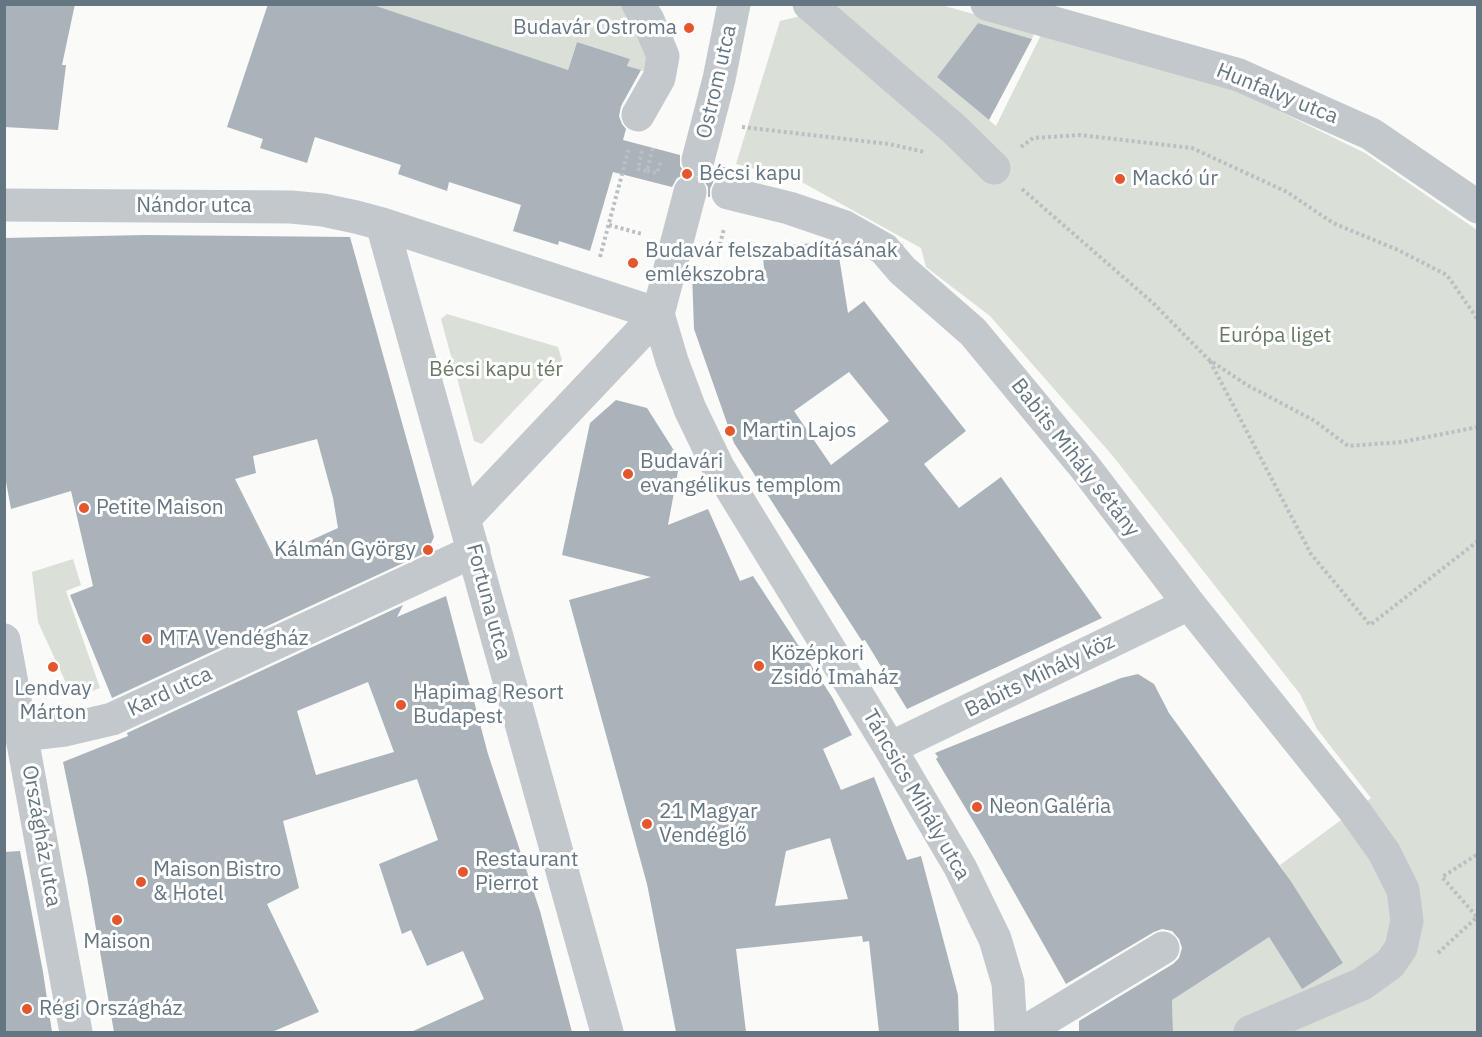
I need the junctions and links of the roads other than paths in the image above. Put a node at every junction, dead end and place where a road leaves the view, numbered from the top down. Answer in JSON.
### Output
{"nodes":[{"id":1,"x":638,"y":4,"type":"edge"},
{"id":2,"x":734,"y":4,"type":"edge"},
{"id":3,"x":809,"y":4,"type":"edge"},
{"id":4,"x":987,"y":4,"type":"edge"},
{"id":5,"x":647,"y":126,"type":"road end"},
{"id":6,"x":698,"y":160,"type":"dead end"},
{"id":7,"x":994,"y":168,"type":"road end"},
{"id":8,"x":690,"y":192,"type":"dead end"},
{"id":9,"x":728,"y":193,"type":"dead end"},
{"id":10,"x":4,"y":205,"type":"edge"},
{"id":11,"x":1478,"y":207,"type":"edge"},
{"id":12,"x":382,"y":224,"type":"junction"},
{"id":13,"x":658,"y":314,"type":"junction"},
{"id":14,"x":465,"y":518,"type":"junction"},
{"id":15,"x":474,"y":551,"type":"junction"},
{"id":16,"x":1189,"y":604,"type":"junction"},
{"id":17,"x":4,"y":640,"type":"edge"},
{"id":18,"x":22,"y":735,"type":"junction"},
{"id":19,"x":890,"y":748,"type":"junction"},
{"id":20,"x":1163,"y":948,"type":"dead end"},
{"id":21,"x":76,"y":1032,"type":"edge"},
{"id":22,"x":607,"y":1032,"type":"edge"},
{"id":23,"x":1011,"y":1032,"type":"edge"},
{"id":24,"x":1024,"y":1032,"type":"edge"},
{"id":25,"x":1250,"y":1032,"type":"edge"}],
"edges":[{"from":1,"to":5,"type":"street"},
{"from":2,"to":6,"type":"street","name":"Ostrom utca"},
{"from":3,"to":7,"type":"street"},
{"from":4,"to":11,"type":"street","name":"Hunfalvy utca"},
{"from":8,"to":13,"type":"street"},
{"from":9,"to":16,"type":"street","name":"Babits Mihály sétány"},
{"from":10,"to":12,"type":"street","name":"Nándor utca"},
{"from":12,"to":13,"type":"street"},
{"from":12,"to":14,"type":"street"},
{"from":13,"to":14,"type":"street"},
{"from":13,"to":19,"type":"street","name":"Táncsics Mihály utca"},
{"from":14,"to":15,"type":"street","name":"Fortuna utca"},
{"from":15,"to":18,"type":"street","name":"Kard utca"},
{"from":15,"to":22,"type":"street","name":"Fortuna utca"},
{"from":16,"to":19,"type":"street","name":"Babits Mihály köz"},
{"from":16,"to":25,"type":"street","name":"Babits Mihály sétány"},
{"from":17,"to":18,"type":"street","name":"Országház utca"},
{"from":18,"to":21,"type":"street","name":"Országház utca"},
{"from":19,"to":23,"type":"street","name":"Táncsics Mihály utca"},
{"from":20,"to":24,"type":"street"}]}
